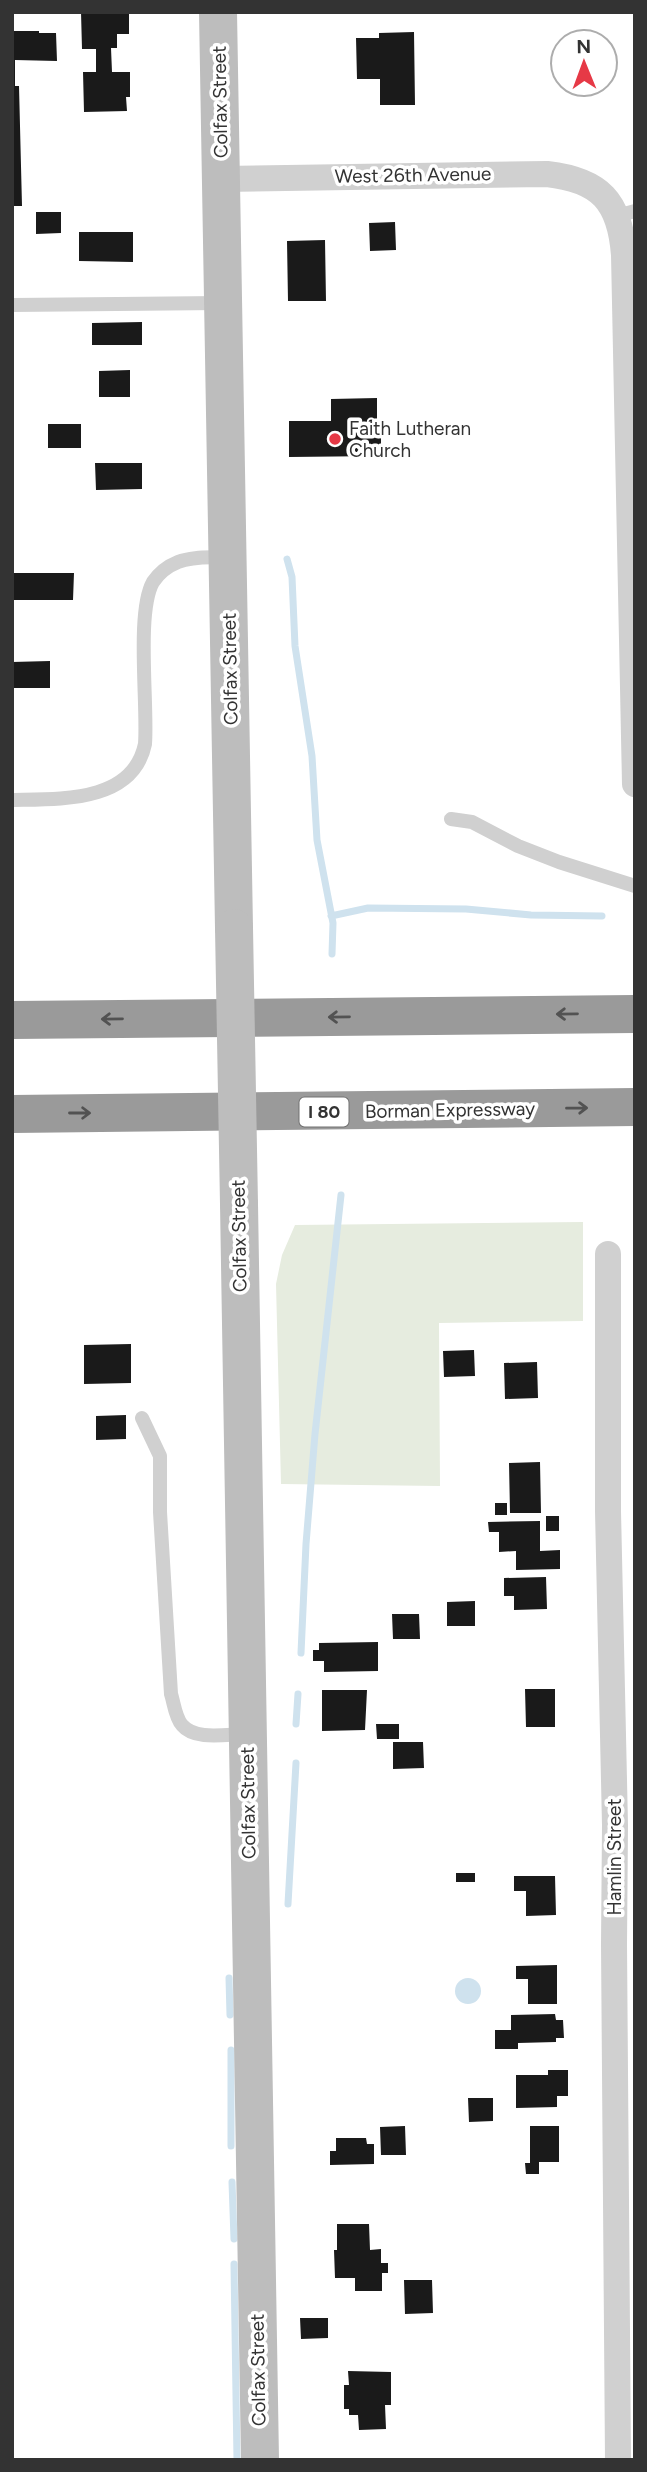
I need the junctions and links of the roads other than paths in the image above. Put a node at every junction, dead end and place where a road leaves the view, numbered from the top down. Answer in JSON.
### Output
{"nodes":[{"id":1,"x":218,"y":12,"type":"edge"},
{"id":2,"x":221,"y":179,"type":"junction"},
{"id":3,"x":626,"y":213,"type":"edge"},
{"id":4,"x":13,"y":303,"type":"edge"},
{"id":5,"x":222,"y":303,"type":"junction"},
{"id":6,"x":228,"y":557,"type":"junction"},
{"id":7,"x":635,"y":784,"type":"edge"},
{"id":8,"x":12,"y":800,"type":"edge"},
{"id":9,"x":451,"y":819,"type":"dead end"},
{"id":10,"x":635,"y":886,"type":"edge"},
{"id":11,"x":635,"y":1014,"type":"edge"},
{"id":12,"x":12,"y":1020,"type":"edge"},
{"id":13,"x":635,"y":1107,"type":"edge"},
{"id":14,"x":12,"y":1114,"type":"edge"},
{"id":15,"x":608,"y":1254,"type":"dead end"},
{"id":16,"x":142,"y":1418,"type":"dead end"},
{"id":17,"x":247,"y":1734,"type":"junction"},
{"id":18,"x":625,"y":1824,"type":"edge"},
{"id":19,"x":260,"y":2460,"type":"edge"},
{"id":20,"x":618,"y":2460,"type":"edge"}],
"edges":[{"from":1,"to":2,"type":"street","name":"Colfax Street"},
{"from":2,"to":3,"type":"street","name":"West 26th Avenue"},
{"from":2,"to":5,"type":"street","name":"Colfax Street"},
{"from":3,"to":7,"type":"street"},
{"from":4,"to":5,"type":"lane"},
{"from":5,"to":6,"type":"street","name":"Colfax Street"},
{"from":6,"to":8,"type":"lane"},
{"from":6,"to":17,"type":"street","name":"Colfax Street","bridge":true},
{"from":9,"to":10,"type":"lane"},
{"from":11,"to":12,"type":"highway","one_way":true},
{"from":14,"to":13,"type":"highway","name":"Borman Expressway","number":"I 80","one_way":true},
{"from":15,"to":18,"type":"street","name":"Hamlin Street"},
{"from":16,"to":17,"type":"lane"},
{"from":17,"to":19,"type":"street","name":"Colfax Street"},
{"from":18,"to":20,"type":"street","name":"Hamlin Street"}]}
